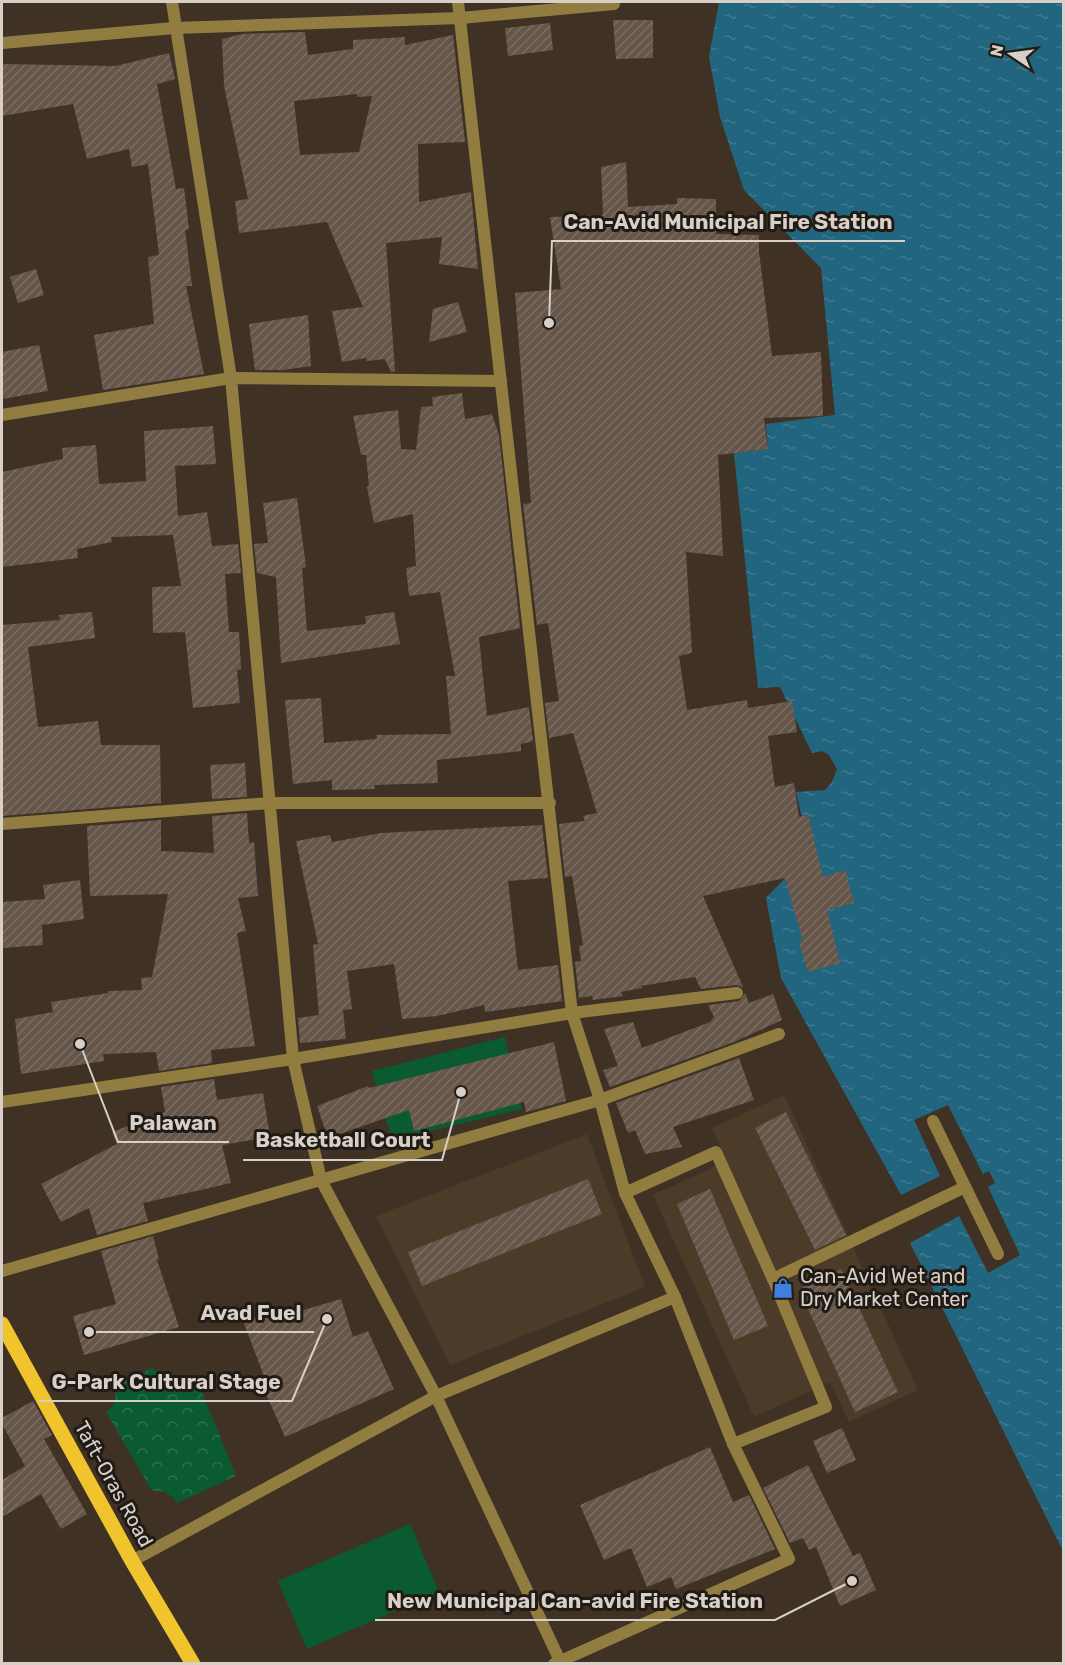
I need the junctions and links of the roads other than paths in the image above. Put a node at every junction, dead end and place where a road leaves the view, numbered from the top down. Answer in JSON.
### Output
{"nodes":[{"id":1,"x":172,"y":2,"type":"edge"},
{"id":2,"x":458,"y":2,"type":"edge"},
{"id":3,"x":614,"y":4,"type":"dead end"},
{"id":4,"x":460,"y":18,"type":"junction"},
{"id":5,"x":174,"y":28,"type":"junction"},
{"id":6,"x":2,"y":44,"type":"edge"},
{"id":7,"x":231,"y":378,"type":"junction"},
{"id":8,"x":501,"y":381,"type":"junction"},
{"id":9,"x":2,"y":415,"type":"edge"},
{"id":10,"x":270,"y":803,"type":"junction"},
{"id":11,"x":550,"y":803,"type":"junction"},
{"id":12,"x":2,"y":824,"type":"edge"},
{"id":13,"x":736,"y":993,"type":"dead end"},
{"id":14,"x":572,"y":1013,"type":"junction"},
{"id":15,"x":779,"y":1034,"type":"dead end"},
{"id":16,"x":293,"y":1059,"type":"junction"},
{"id":17,"x":600,"y":1100,"type":"junction"},
{"id":18,"x":2,"y":1102,"type":"edge"},
{"id":19,"x":933,"y":1120,"type":"dead end"},
{"id":20,"x":321,"y":1180,"type":"junction"},
{"id":21,"x":965,"y":1187,"type":"junction"},
{"id":22,"x":625,"y":1193,"type":"junction"},
{"id":23,"x":998,"y":1254,"type":"dead end"},
{"id":24,"x":2,"y":1271,"type":"edge"},
{"id":25,"x":773,"y":1279,"type":"junction"},
{"id":26,"x":675,"y":1298,"type":"junction"},
{"id":27,"x":2,"y":1324,"type":"edge"},
{"id":28,"x":436,"y":1396,"type":"junction"},
{"id":29,"x":733,"y":1443,"type":"junction"},
{"id":30,"x":132,"y":1562,"type":"junction"},
{"id":31,"x":557,"y":1662,"type":"edge"},
{"id":32,"x":193,"y":1664,"type":"edge"}],
"edges":[{"from":1,"to":5,"type":"street"},
{"from":2,"to":4,"type":"street"},
{"from":3,"to":4,"type":"street"},
{"from":4,"to":5,"type":"street"},
{"from":4,"to":8,"type":"street"},
{"from":5,"to":6,"type":"street"},
{"from":5,"to":7,"type":"street"},
{"from":7,"to":8,"type":"street"},
{"from":7,"to":9,"type":"street"},
{"from":7,"to":10,"type":"street"},
{"from":8,"to":11,"type":"street"},
{"from":10,"to":11,"type":"street"},
{"from":10,"to":12,"type":"street"},
{"from":10,"to":16,"type":"street"},
{"from":11,"to":14,"type":"street"},
{"from":13,"to":14,"type":"street"},
{"from":14,"to":16,"type":"street"},
{"from":14,"to":17,"type":"street"},
{"from":15,"to":17,"type":"street"},
{"from":16,"to":18,"type":"street"},
{"from":16,"to":20,"type":"street"},
{"from":17,"to":20,"type":"street"},
{"from":17,"to":22,"type":"street"},
{"from":19,"to":21,"type":"street"},
{"from":20,"to":24,"type":"street"},
{"from":20,"to":28,"type":"street"},
{"from":21,"to":23,"type":"street"},
{"from":21,"to":25,"type":"street"},
{"from":22,"to":25,"type":"street"},
{"from":22,"to":26,"type":"street"},
{"from":25,"to":29,"type":"street"},
{"from":26,"to":28,"type":"street"},
{"from":26,"to":29,"type":"street"},
{"from":27,"to":30,"type":"main road","name":"Taft-Oras Road"},
{"from":28,"to":30,"type":"street"},
{"from":28,"to":31,"type":"street"},
{"from":29,"to":31,"type":"street"},
{"from":30,"to":32,"type":"main road","name":"Taft-Oras Road"}]}
